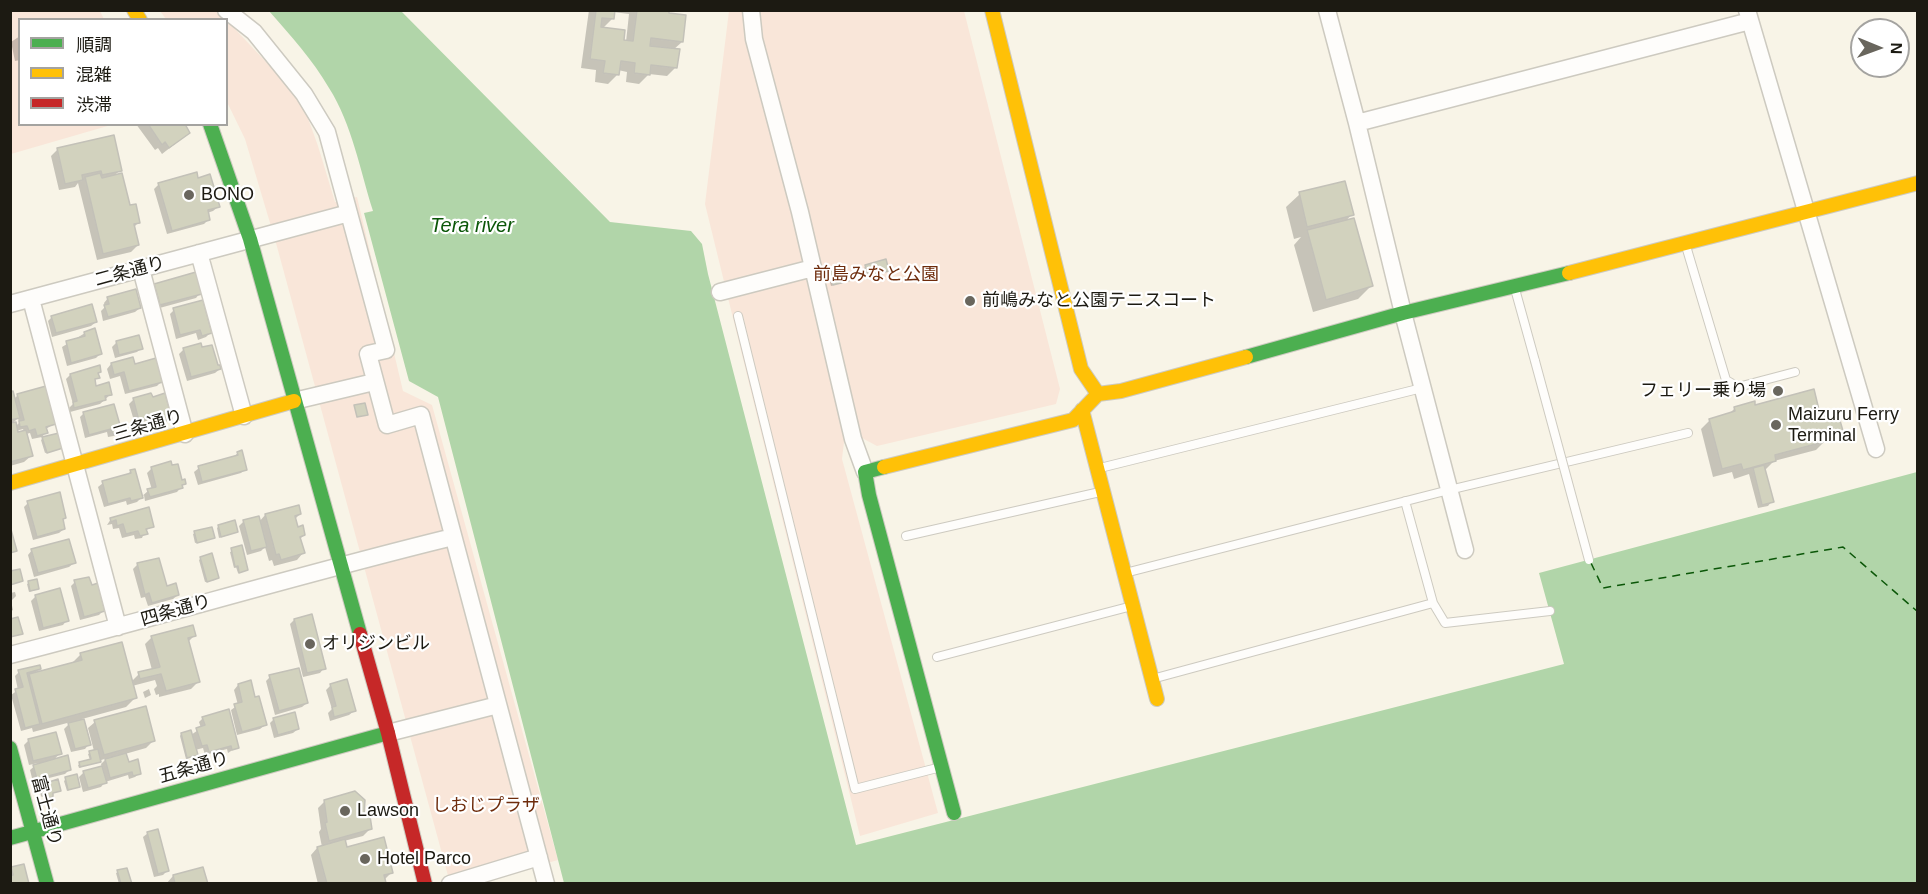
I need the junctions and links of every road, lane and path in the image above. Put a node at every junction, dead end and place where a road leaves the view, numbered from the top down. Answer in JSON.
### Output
{"nodes":[{"id":1,"x":226,"y":10,"type":"edge"},
{"id":2,"x":752,"y":10,"type":"edge"},
{"id":3,"x":992,"y":10,"type":"edge"},
{"id":4,"x":1327,"y":10,"type":"edge"},
{"id":5,"x":1748,"y":16,"type":"edge"},
{"id":6,"x":1357,"y":123,"type":"junction"},
{"id":7,"x":211,"y":126,"type":"edge"},
{"id":8,"x":1917,"y":183,"type":"edge"},
{"id":9,"x":1807,"y":211,"type":"junction"},
{"id":10,"x":349,"y":213,"type":"junction"},
{"id":11,"x":250,"y":239,"type":"junction"},
{"id":12,"x":1685,"y":242,"type":"junction"},
{"id":13,"x":200,"y":253,"type":"junction"},
{"id":14,"x":813,"y":268,"type":"junction"},
{"id":15,"x":141,"y":269,"type":"junction"},
{"id":16,"x":1515,"y":286,"type":"junction"},
{"id":17,"x":720,"y":292,"type":"dead end"},
{"id":18,"x":31,"y":298,"type":"junction"},
{"id":19,"x":10,"y":304,"type":"edge"},
{"id":20,"x":1403,"y":313,"type":"junction"},
{"id":21,"x":738,"y":316,"type":"dead end"},
{"id":22,"x":1795,"y":372,"type":"dead end"},
{"id":23,"x":374,"y":382,"type":"junction"},
{"id":24,"x":1422,"y":388,"type":"junction"},
{"id":25,"x":1098,"y":394,"type":"junction"},
{"id":26,"x":294,"y":401,"type":"junction"},
{"id":27,"x":1082,"y":410,"type":"junction"},
{"id":28,"x":244,"y":416,"type":"junction"},
{"id":29,"x":1688,"y":433,"type":"dead end"},
{"id":30,"x":185,"y":434,"type":"junction"},
{"id":31,"x":1876,"y":448,"type":"dead end"},
{"id":32,"x":74,"y":466,"type":"junction"},
{"id":33,"x":1098,"y":469,"type":"junction"},
{"id":34,"x":865,"y":472,"type":"junction"},
{"id":35,"x":10,"y":483,"type":"edge"},
{"id":36,"x":1449,"y":490,"type":"junction"},
{"id":37,"x":1103,"y":491,"type":"junction"},
{"id":38,"x":1406,"y":501,"type":"junction"},
{"id":39,"x":906,"y":536,"type":"dead end"},
{"id":40,"x":453,"y":537,"type":"junction"},
{"id":41,"x":1465,"y":550,"type":"dead end"},
{"id":42,"x":1589,"y":560,"type":"dead end"},
{"id":43,"x":341,"y":564,"type":"junction"},
{"id":44,"x":1125,"y":573,"type":"junction"},
{"id":45,"x":1433,"y":603,"type":"junction"},
{"id":46,"x":1133,"y":606,"type":"junction"},
{"id":47,"x":1550,"y":611,"type":"dead end"},
{"id":48,"x":118,"y":627,"type":"junction"},
{"id":49,"x":10,"y":655,"type":"edge"},
{"id":50,"x":937,"y":657,"type":"dead end"},
{"id":51,"x":1152,"y":679,"type":"junction"},
{"id":52,"x":1157,"y":699,"type":"dead end"},
{"id":53,"x":498,"y":705,"type":"junction"},
{"id":54,"x":388,"y":733,"type":"junction"},
{"id":55,"x":10,"y":748,"type":"edge"},
{"id":56,"x":941,"y":766,"type":"junction"},
{"id":57,"x":954,"y":813,"type":"dead end"},
{"id":58,"x":33,"y":832,"type":"junction"},
{"id":59,"x":10,"y":838,"type":"edge"},
{"id":60,"x":539,"y":857,"type":"junction"},
{"id":61,"x":46,"y":884,"type":"edge"},
{"id":62,"x":424,"y":884,"type":"edge"},
{"id":63,"x":450,"y":884,"type":"edge"},
{"id":64,"x":546,"y":884,"type":"edge"}],
"edges":[{"from":1,"to":10,"type":"street"},
{"from":2,"to":14,"type":"street"},
{"from":3,"to":25,"type":"street"},
{"from":4,"to":6,"type":"street"},
{"from":5,"to":6,"type":"street"},
{"from":5,"to":9,"type":"street"},
{"from":6,"to":20,"type":"street"},
{"from":7,"to":11,"type":"street"},
{"from":8,"to":9,"type":"street"},
{"from":9,"to":12,"type":"street"},
{"from":9,"to":31,"type":"street"},
{"from":10,"to":11,"type":"street","name":"二条通り"},
{"from":10,"to":23,"type":"street"},
{"from":11,"to":13,"type":"street","name":"二条通り"},
{"from":11,"to":26,"type":"street"},
{"from":12,"to":16,"type":"street"},
{"from":12,"to":22,"type":"lane"},
{"from":13,"to":15,"type":"street","name":"二条通り"},
{"from":13,"to":28,"type":"street"},
{"from":14,"to":17,"type":"street"},
{"from":14,"to":34,"type":"street"},
{"from":15,"to":18,"type":"street","name":"二条通り"},
{"from":15,"to":30,"type":"street"},
{"from":16,"to":20,"type":"street"},
{"from":16,"to":42,"type":"lane","bridge":true},
{"from":18,"to":19,"type":"street","name":"二条通り"},
{"from":18,"to":32,"type":"street"},
{"from":20,"to":24,"type":"street"},
{"from":20,"to":25,"type":"street"},
{"from":21,"to":56,"type":"lane"},
{"from":23,"to":26,"type":"street"},
{"from":23,"to":40,"type":"street"},
{"from":24,"to":33,"type":"lane"},
{"from":24,"to":36,"type":"street"},
{"from":25,"to":27,"type":"street"},
{"from":26,"to":28,"type":"street","name":"三条通り"},
{"from":26,"to":43,"type":"street"},
{"from":27,"to":33,"type":"street"},
{"from":27,"to":34,"type":"street"},
{"from":28,"to":30,"type":"street","name":"三条通り"},
{"from":29,"to":36,"type":"lane"},
{"from":30,"to":32,"type":"street","name":"三条通り"},
{"from":32,"to":35,"type":"street","name":"三条通り"},
{"from":32,"to":48,"type":"street"},
{"from":33,"to":37,"type":"street"},
{"from":34,"to":56,"type":"street"},
{"from":36,"to":38,"type":"lane"},
{"from":36,"to":41,"type":"street"},
{"from":37,"to":39,"type":"lane"},
{"from":37,"to":44,"type":"street"},
{"from":38,"to":44,"type":"lane"},
{"from":38,"to":45,"type":"lane"},
{"from":40,"to":43,"type":"street","name":"四条通り"},
{"from":40,"to":53,"type":"street"},
{"from":43,"to":48,"type":"street","name":"四条通り"},
{"from":43,"to":54,"type":"street"},
{"from":44,"to":46,"type":"street"},
{"from":45,"to":47,"type":"lane"},
{"from":45,"to":51,"type":"lane"},
{"from":46,"to":50,"type":"lane"},
{"from":46,"to":51,"type":"street"},
{"from":48,"to":49,"type":"street","name":"四条通り"},
{"from":51,"to":52,"type":"street"},
{"from":53,"to":54,"type":"street"},
{"from":53,"to":60,"type":"street"},
{"from":54,"to":58,"type":"street","name":"五条通り"},
{"from":54,"to":62,"type":"street"},
{"from":55,"to":58,"type":"street","name":"富士通り"},
{"from":56,"to":57,"type":"street"},
{"from":58,"to":59,"type":"street","name":"五条通り"},
{"from":58,"to":61,"type":"street","name":"富士通り"},
{"from":60,"to":63,"type":"street"},
{"from":60,"to":64,"type":"street"}]}
